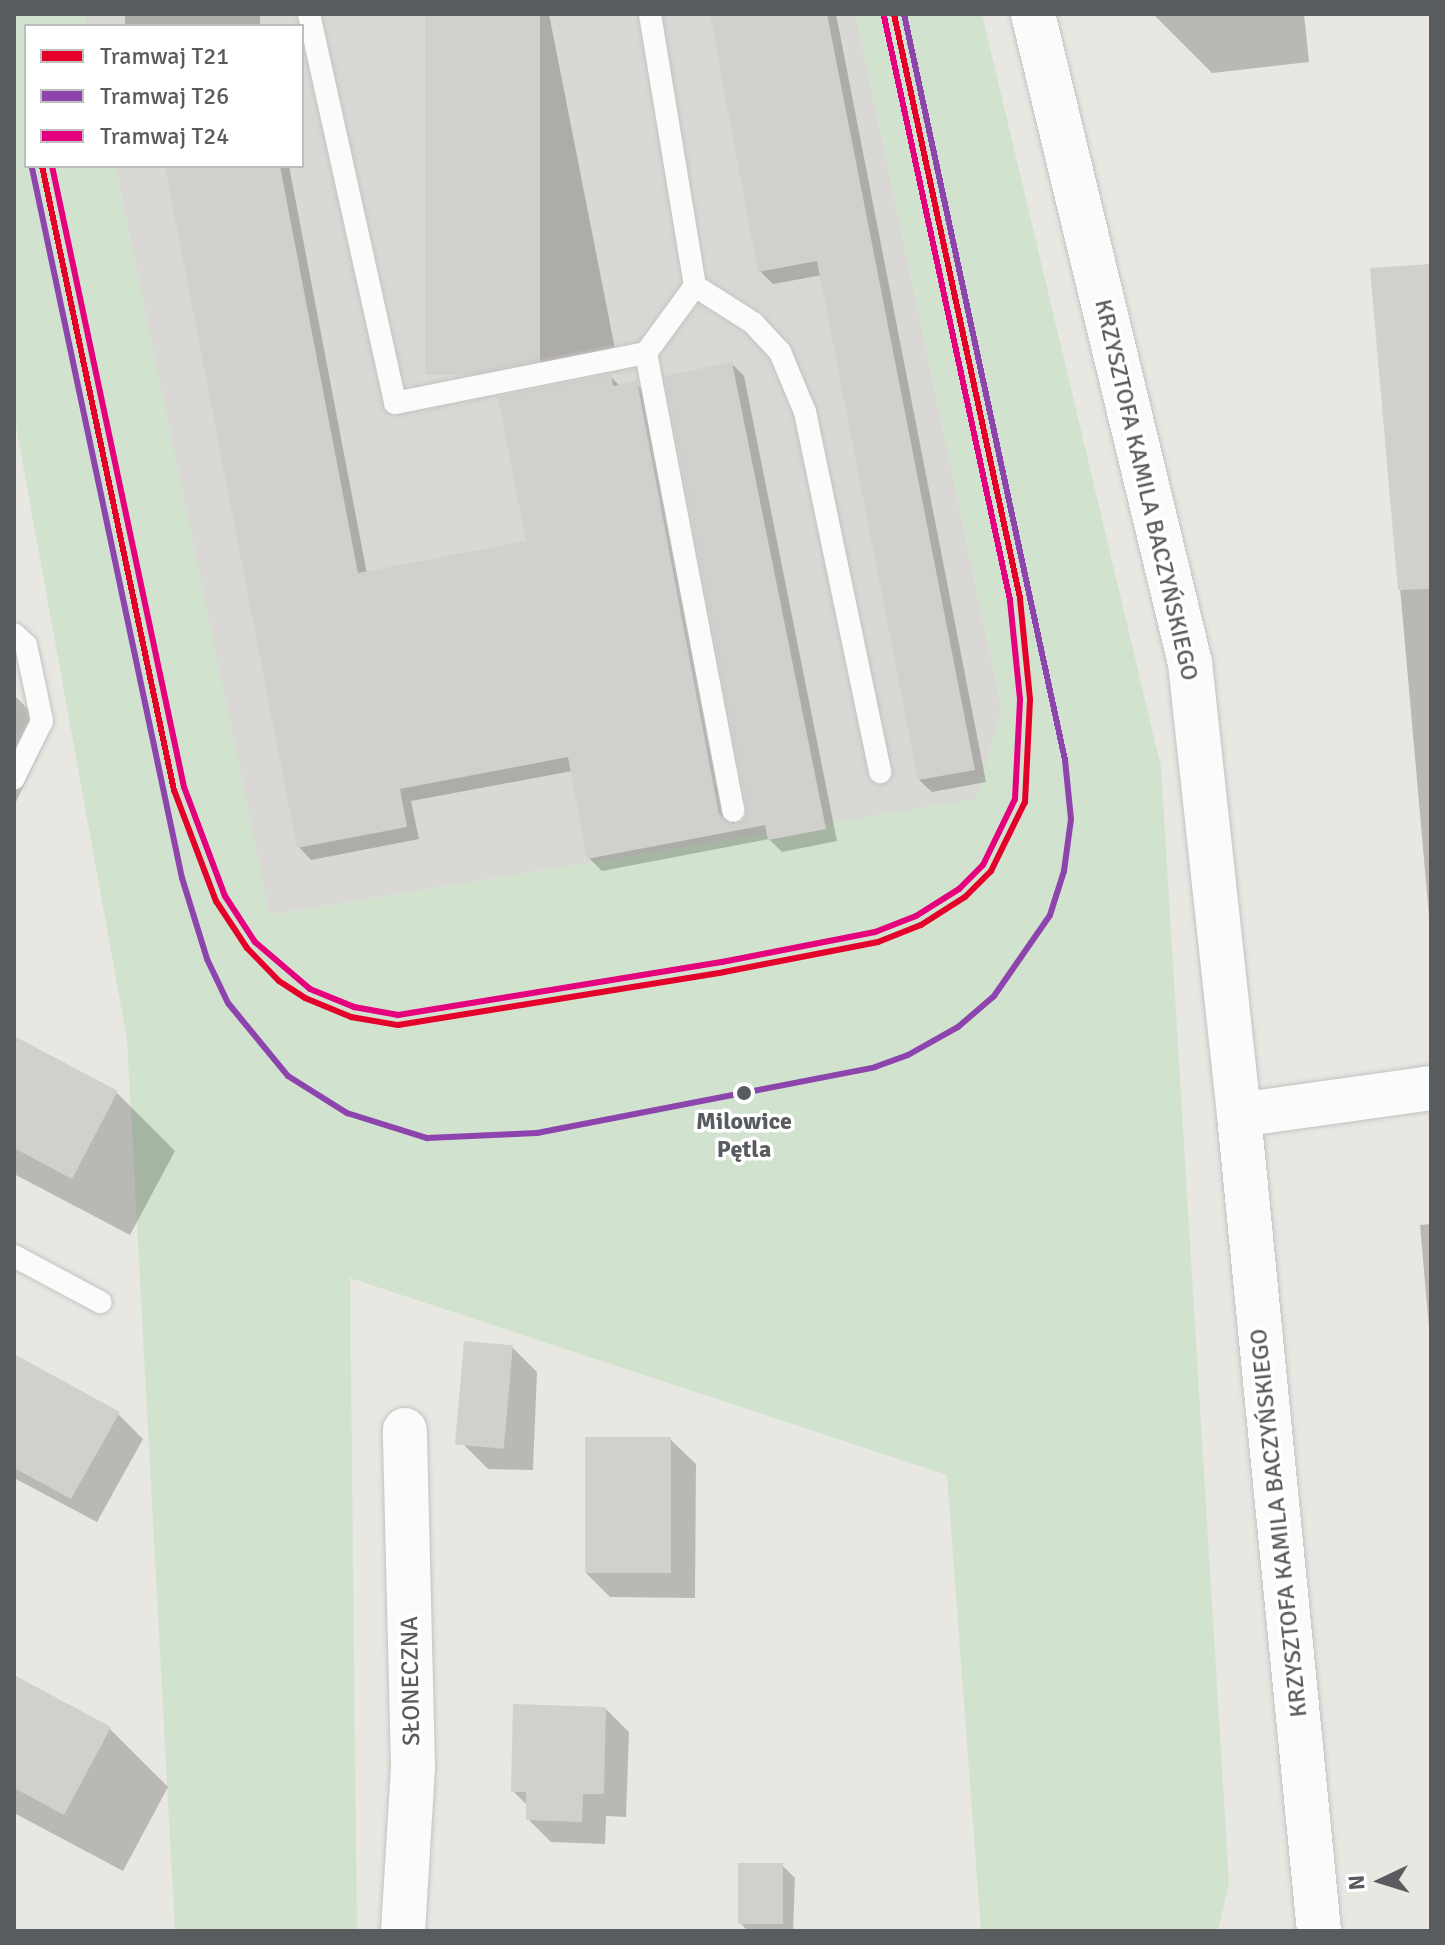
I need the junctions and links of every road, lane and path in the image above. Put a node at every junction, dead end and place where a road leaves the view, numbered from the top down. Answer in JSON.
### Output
{"nodes":[{"id":1,"x":309,"y":14,"type":"edge"},
{"id":2,"x":650,"y":14,"type":"edge"},
{"id":3,"x":1033,"y":14,"type":"edge"},
{"id":4,"x":695,"y":286,"type":"junction"},
{"id":5,"x":646,"y":353,"type":"junction"},
{"id":6,"x":14,"y":634,"type":"edge"},
{"id":7,"x":880,"y":772,"type":"dead end"},
{"id":8,"x":14,"y":778,"type":"edge"},
{"id":9,"x":733,"y":811,"type":"dead end"},
{"id":10,"x":1431,"y":1088,"type":"edge"},
{"id":11,"x":1239,"y":1115,"type":"junction"},
{"id":12,"x":14,"y":1256,"type":"edge"},
{"id":13,"x":100,"y":1302,"type":"dead end"},
{"id":14,"x":405,"y":1430,"type":"dead end"},
{"id":15,"x":403,"y":1931,"type":"edge"},
{"id":16,"x":1319,"y":1931,"type":"edge"}],
"edges":[{"from":1,"to":5,"type":"lane"},
{"from":2,"to":4,"type":"lane"},
{"from":3,"to":11,"type":"street","name":"KRZYSZTOFA KAMILA BACZYŃSKIEGO"},
{"from":4,"to":5,"type":"lane"},
{"from":4,"to":7,"type":"lane"},
{"from":5,"to":9,"type":"lane"},
{"from":6,"to":8,"type":"lane"},
{"from":10,"to":11,"type":"street"},
{"from":11,"to":16,"type":"street","name":"KRZYSZTOFA KAMILA BACZYŃSKIEGO"},
{"from":12,"to":13,"type":"lane"},
{"from":14,"to":15,"type":"street","name":"SŁONECZNA"}]}
